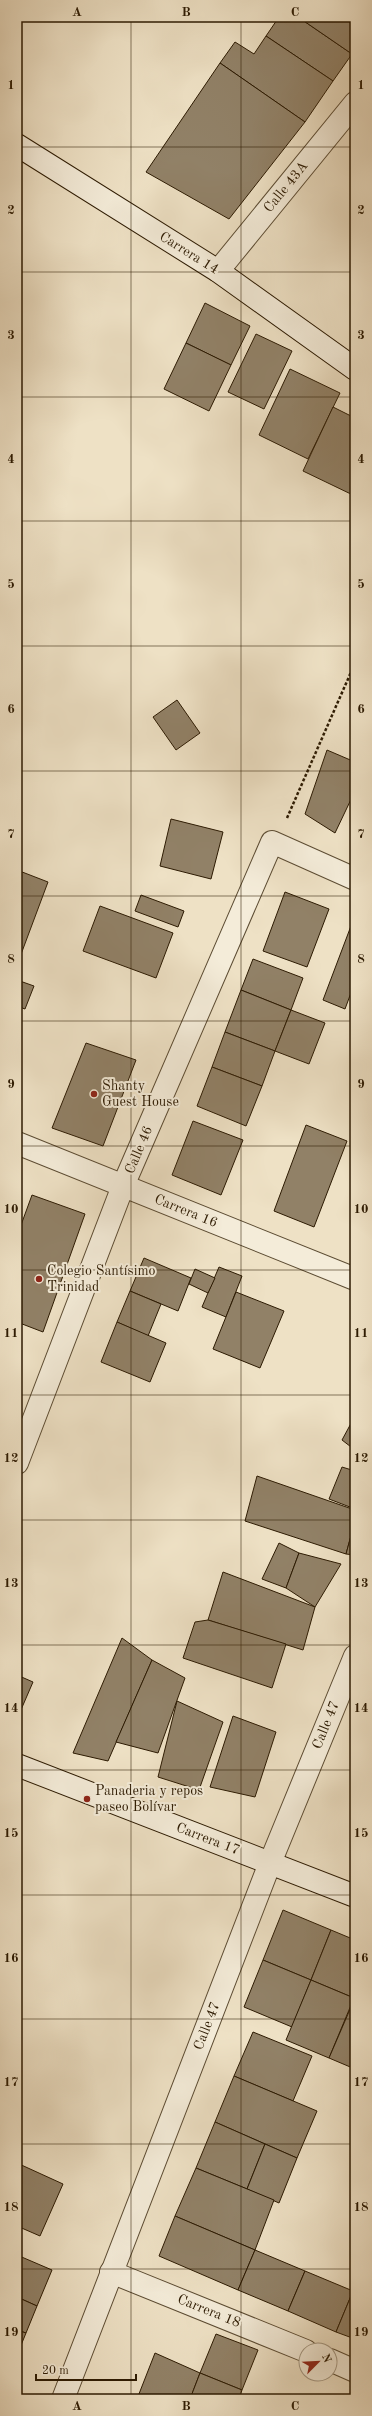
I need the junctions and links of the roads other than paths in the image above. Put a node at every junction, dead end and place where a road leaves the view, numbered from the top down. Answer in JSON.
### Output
{"nodes":[{"id":1,"x":355,"y":103,"type":"edge"},
{"id":2,"x":17,"y":145,"type":"edge"},
{"id":3,"x":218,"y":271,"type":"junction"},
{"id":4,"x":355,"y":370,"type":"edge"},
{"id":5,"x":355,"y":879,"type":"edge"},
{"id":6,"x":17,"y":1143,"type":"edge"},
{"id":7,"x":123,"y":1186,"type":"junction"},
{"id":8,"x":355,"y":1279,"type":"edge"},
{"id":9,"x":17,"y":1463,"type":"edge"},
{"id":10,"x":355,"y":1656,"type":"edge"},
{"id":11,"x":17,"y":1765,"type":"edge"},
{"id":12,"x":270,"y":1863,"type":"junction"},
{"id":13,"x":355,"y":1896,"type":"edge"},
{"id":14,"x":111,"y":2272,"type":"junction"},
{"id":15,"x":298,"y":2348,"type":"edge"},
{"id":16,"x":338,"y":2363,"type":"edge"},
{"id":17,"x":355,"y":2370,"type":"edge"},
{"id":18,"x":63,"y":2399,"type":"edge"}],
"edges":[{"from":1,"to":3,"type":"street","name":"Calle 43A"},
{"from":2,"to":3,"type":"street","name":"Carrera 14"},
{"from":3,"to":4,"type":"street","name":"Carrera 14"},
{"from":5,"to":7,"type":"street","name":"Calle 46"},
{"from":6,"to":7,"type":"street","name":"Carrera 16"},
{"from":7,"to":8,"type":"street","name":"Carrera 16"},
{"from":7,"to":9,"type":"street","name":"Calle 46"},
{"from":10,"to":12,"type":"street","name":"Calle 47"},
{"from":11,"to":12,"type":"street","name":"Carrera 17"},
{"from":12,"to":13,"type":"street","name":"Carrera 17"},
{"from":12,"to":14,"type":"street","name":"Calle 47"},
{"from":14,"to":15,"type":"street","name":"Carrera 18"},
{"from":14,"to":18,"type":"street","name":"Calle 47"},
{"from":16,"to":17,"type":"street"}]}
